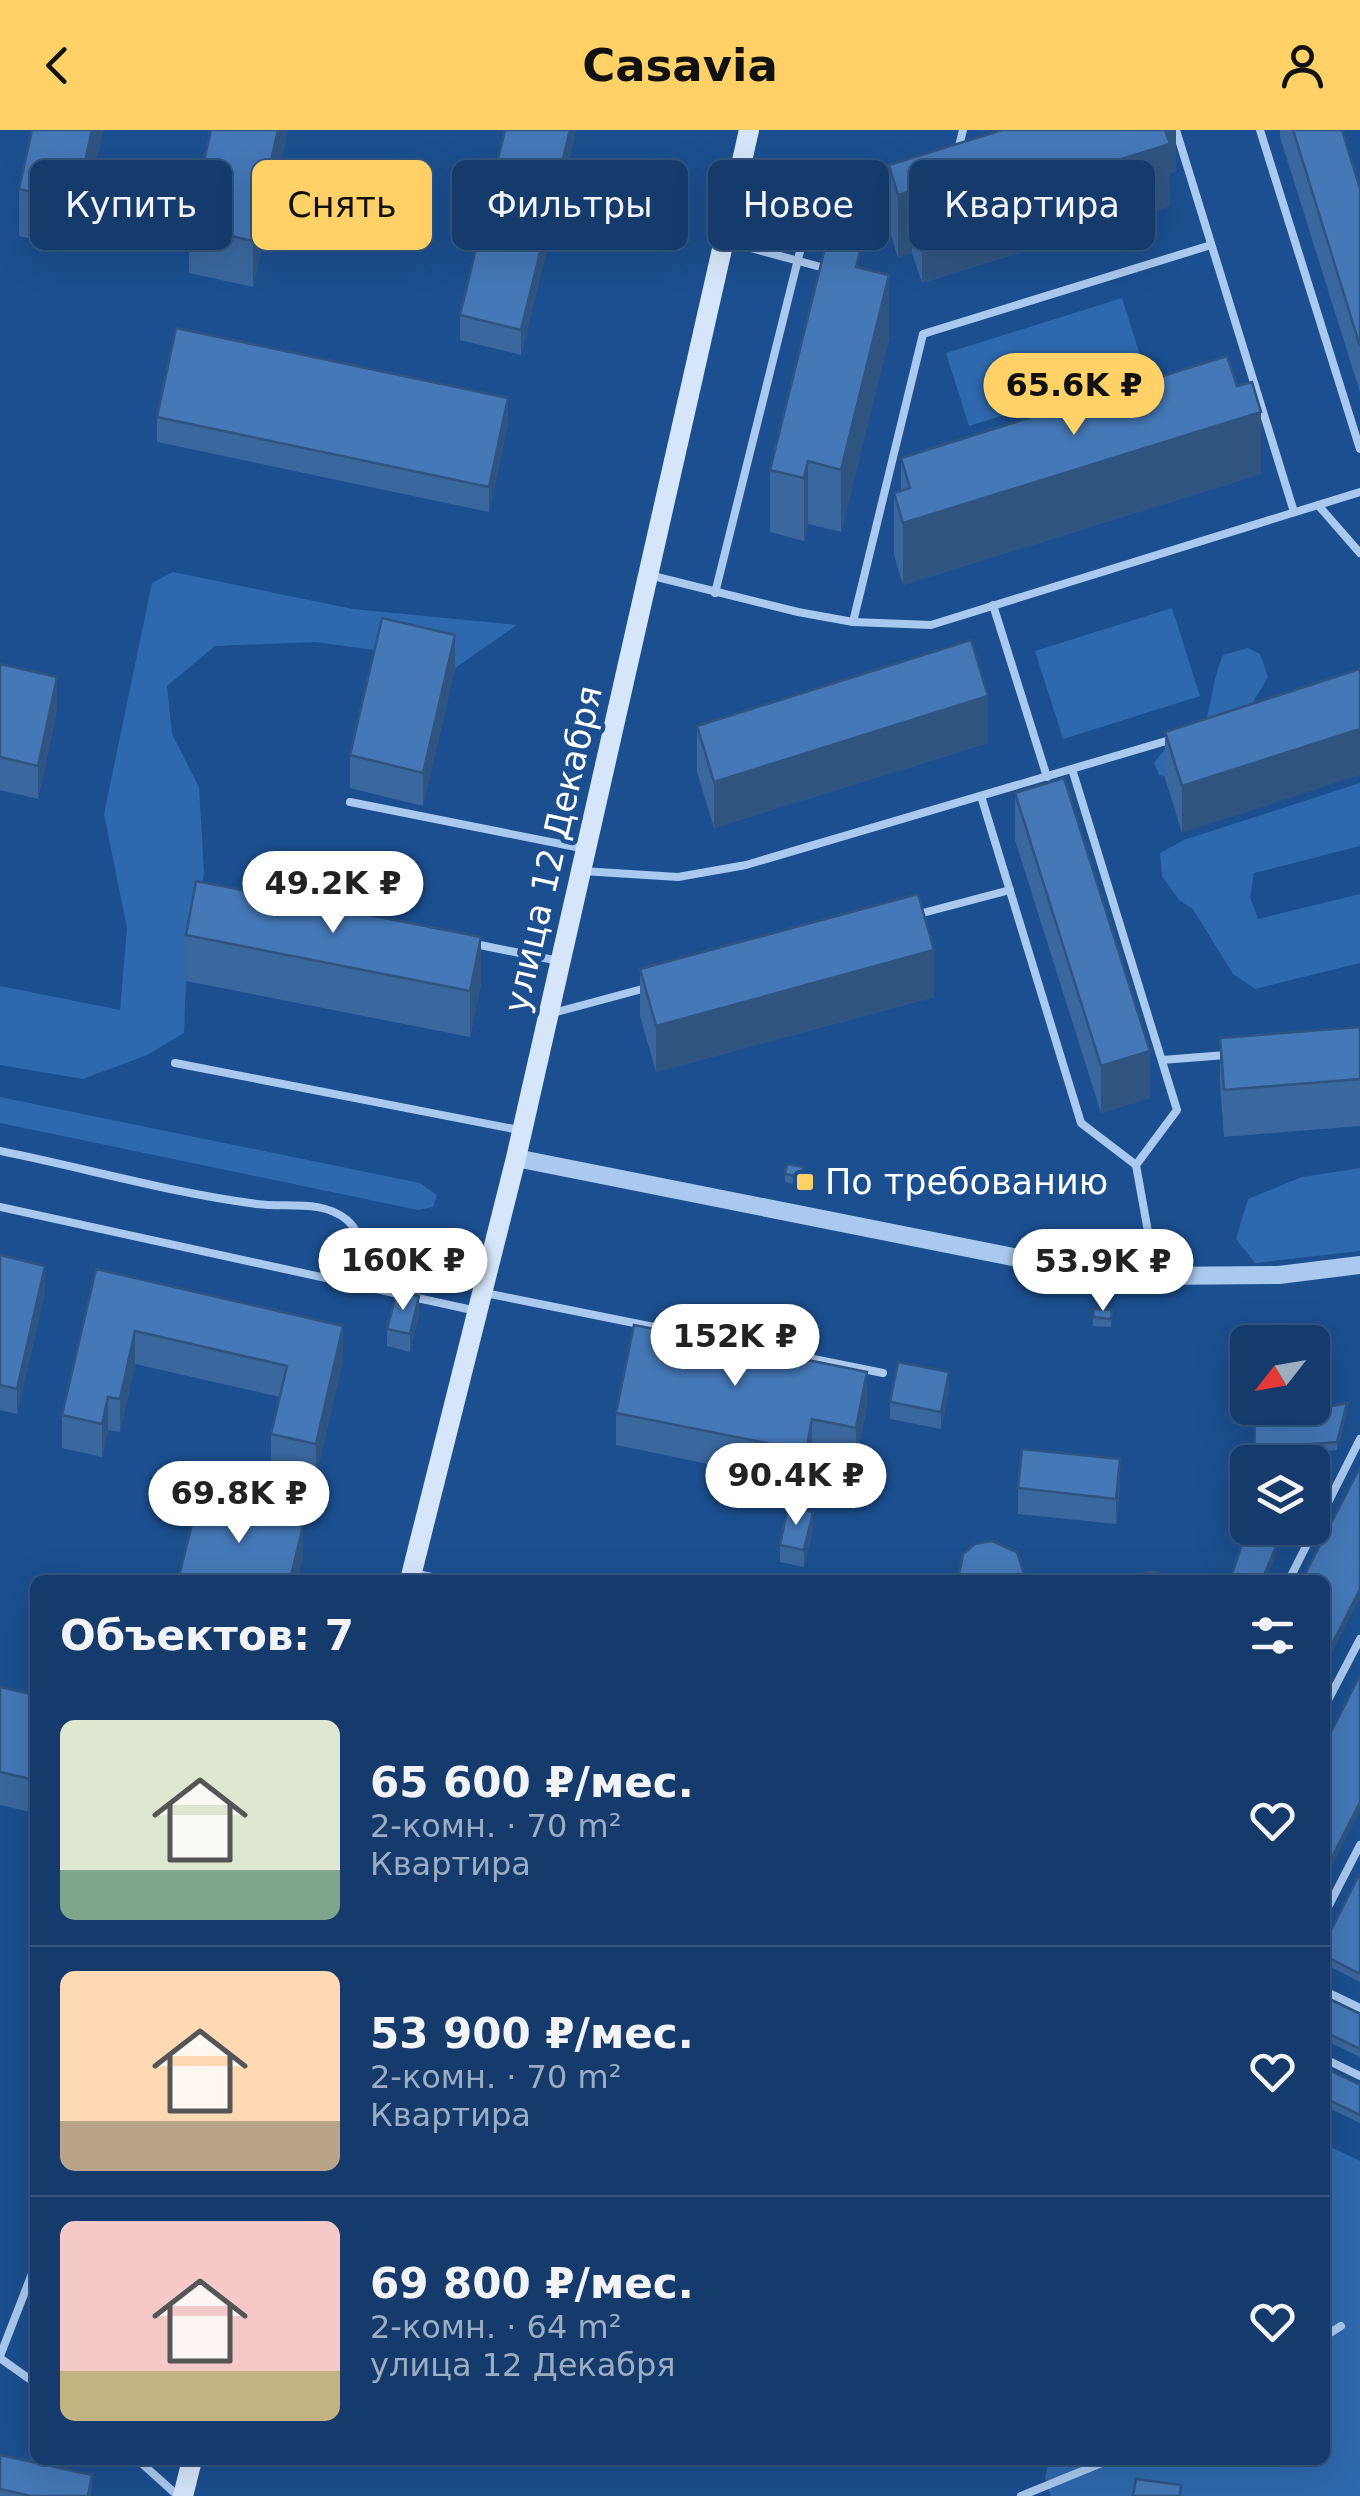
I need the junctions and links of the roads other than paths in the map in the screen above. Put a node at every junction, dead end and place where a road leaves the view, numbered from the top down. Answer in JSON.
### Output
{"nodes":[{"id":1,"x":749,"y":130,"type":"edge"},
{"id":2,"x":962,"y":130,"type":"edge"},
{"id":3,"x":1176,"y":130,"type":"edge"},
{"id":4,"x":1260,"y":130,"type":"edge"},
{"id":5,"x":742,"y":160,"type":"edge"},
{"id":6,"x":957,"y":160,"type":"edge"},
{"id":7,"x":899,"y":182,"type":"edge"},
{"id":8,"x":889,"y":185,"type":"edge"},
{"id":9,"x":1212,"y":245,"type":"junction"},
{"id":10,"x":722,"y":250,"type":"edge"},
{"id":11,"x":756,"y":250,"type":"edge"},
{"id":12,"x":801,"y":250,"type":"edge"},
{"id":13,"x":848,"y":250,"type":"edge"},
{"id":14,"x":798,"y":262,"type":"junction"},
{"id":15,"x":1250,"y":368,"type":"junction"},
{"id":16,"x":1232,"y":374,"type":"edge"},
{"id":17,"x":1360,"y":449,"type":"edge"},
{"id":18,"x":905,"y":476,"type":"edge"},
{"id":19,"x":887,"y":481,"type":"junction"},
{"id":20,"x":1360,"y":492,"type":"edge"},
{"id":21,"x":1318,"y":504,"type":"junction"},
{"id":22,"x":1294,"y":512,"type":"junction"},
{"id":23,"x":1360,"y":553,"type":"edge"},
{"id":24,"x":649,"y":574,"type":"junction"},
{"id":25,"x":715,"y":594,"type":"junction"},
{"id":26,"x":993,"y":605,"type":"junction"},
{"id":27,"x":853,"y":622,"type":"junction"},
{"id":28,"x":1188,"y":735,"type":"edge"},
{"id":29,"x":1072,"y":769,"type":"junction"},
{"id":30,"x":1046,"y":777,"type":"junction"},
{"id":31,"x":981,"y":796,"type":"junction"},
{"id":32,"x":350,"y":802,"type":"dead end"},
{"id":33,"x":586,"y":849,"type":"junction"},
{"id":34,"x":582,"y":871,"type":"junction"},
{"id":35,"x":1010,"y":890,"type":"junction"},
{"id":36,"x":898,"y":920,"type":"edge"},
{"id":37,"x":465,"y":942,"type":"edge"},
{"id":38,"x":559,"y":961,"type":"junction"},
{"id":39,"x":655,"y":986,"type":"edge"},
{"id":40,"x":549,"y":1014,"type":"junction"},
{"id":41,"x":1230,"y":1054,"type":"edge"},
{"id":42,"x":1162,"y":1060,"type":"junction"},
{"id":43,"x":175,"y":1062,"type":"dead end"},
{"id":44,"x":522,"y":1131,"type":"junction"},
{"id":45,"x":0,"y":1150,"type":"edge"},
{"id":46,"x":516,"y":1158,"type":"junction"},
{"id":47,"x":1136,"y":1165,"type":"junction"},
{"id":48,"x":0,"y":1208,"type":"edge"},
{"id":49,"x":1360,"y":1265,"type":"edge"},
{"id":50,"x":1156,"y":1276,"type":"junction"},
{"id":51,"x":356,"y":1285,"type":"junction"},
{"id":52,"x":479,"y":1302,"type":"junction"},
{"id":53,"x":883,"y":1374,"type":"dead end"},
{"id":54,"x":1360,"y":1438,"type":"edge"},
{"id":55,"x":411,"y":1575,"type":"edge"},
{"id":56,"x":1292,"y":1575,"type":"edge"},
{"id":57,"x":1360,"y":1639,"type":"edge"},
{"id":58,"x":1330,"y":1696,"type":"edge"},
{"id":59,"x":1360,"y":1845,"type":"edge"},
{"id":60,"x":1330,"y":1903,"type":"edge"},
{"id":61,"x":1330,"y":1993,"type":"edge"},
{"id":62,"x":1360,"y":2008,"type":"edge"},
{"id":63,"x":1330,"y":2061,"type":"edge"},
{"id":64,"x":1360,"y":2076,"type":"edge"},
{"id":65,"x":30,"y":2279,"type":"edge"},
{"id":66,"x":1340,"y":2326,"type":"dead end"},
{"id":67,"x":1330,"y":2333,"type":"edge"},
{"id":68,"x":0,"y":2357,"type":"edge"},
{"id":69,"x":30,"y":2380,"type":"edge"},
{"id":70,"x":144,"y":2465,"type":"edge"},
{"id":71,"x":190,"y":2465,"type":"edge"},
{"id":72,"x":1097,"y":2465,"type":"edge"},
{"id":73,"x":181,"y":2496,"type":"edge"},
{"id":74,"x":1021,"y":2496,"type":"edge"}],
"edges":[{"from":1,"to":5,"type":"main road","name":"улица 12 Декабря"},
{"from":2,"to":6,"type":"lane"},
{"from":3,"to":9,"type":"lane"},
{"from":4,"to":17,"type":"lane"},
{"from":7,"to":8,"type":"lane"},
{"from":9,"to":15,"type":"lane"},
{"from":9,"to":19,"type":"lane"},
{"from":10,"to":24,"type":"main road","name":"улица 12 Декабря"},
{"from":11,"to":14,"type":"lane"},
{"from":12,"to":14,"type":"lane"},
{"from":13,"to":14,"type":"lane"},
{"from":14,"to":25,"type":"lane"},
{"from":15,"to":16,"type":"lane"},
{"from":15,"to":22,"type":"lane"},
{"from":18,"to":19,"type":"lane"},
{"from":19,"to":27,"type":"lane"},
{"from":20,"to":21,"type":"lane"},
{"from":21,"to":22,"type":"lane"},
{"from":21,"to":23,"type":"lane"},
{"from":22,"to":26,"type":"lane"},
{"from":24,"to":25,"type":"lane"},
{"from":24,"to":33,"type":"main road","name":"улица 12 Декабря"},
{"from":25,"to":27,"type":"lane"},
{"from":26,"to":27,"type":"lane"},
{"from":26,"to":30,"type":"lane"},
{"from":28,"to":29,"type":"lane"},
{"from":29,"to":30,"type":"lane"},
{"from":29,"to":42,"type":"lane"},
{"from":30,"to":31,"type":"lane"},
{"from":31,"to":34,"type":"lane"},
{"from":31,"to":35,"type":"lane"},
{"from":32,"to":33,"type":"lane"},
{"from":33,"to":34,"type":"main road","name":"улица 12 Декабря"},
{"from":34,"to":38,"type":"main road","name":"улица 12 Декабря"},
{"from":35,"to":36,"type":"lane"},
{"from":35,"to":47,"type":"lane"},
{"from":37,"to":38,"type":"lane"},
{"from":38,"to":40,"type":"main road","name":"улица 12 Декабря"},
{"from":39,"to":40,"type":"lane"},
{"from":40,"to":44,"type":"main road","name":"улица 12 Декабря"},
{"from":41,"to":42,"type":"lane"},
{"from":42,"to":47,"type":"lane"},
{"from":43,"to":44,"type":"lane"},
{"from":44,"to":46,"type":"main road","name":"улица 12 Декабря"},
{"from":45,"to":51,"type":"lane"},
{"from":46,"to":50,"type":"street"},
{"from":46,"to":52,"type":"main road","name":"улица 12 Декабря"},
{"from":47,"to":50,"type":"lane"},
{"from":48,"to":51,"type":"lane"},
{"from":49,"to":50,"type":"street"},
{"from":51,"to":52,"type":"lane"},
{"from":52,"to":53,"type":"lane"},
{"from":52,"to":55,"type":"main road","name":"улица 12 Декабря"},
{"from":54,"to":56,"type":"lane"},
{"from":57,"to":58,"type":"lane"},
{"from":59,"to":60,"type":"lane"},
{"from":61,"to":62,"type":"lane"},
{"from":63,"to":64,"type":"lane"},
{"from":65,"to":68,"type":"lane"},
{"from":66,"to":67,"type":"lane"},
{"from":68,"to":69,"type":"lane"},
{"from":70,"to":73,"type":"lane"},
{"from":71,"to":73,"type":"main road"},
{"from":72,"to":74,"type":"lane"}]}
